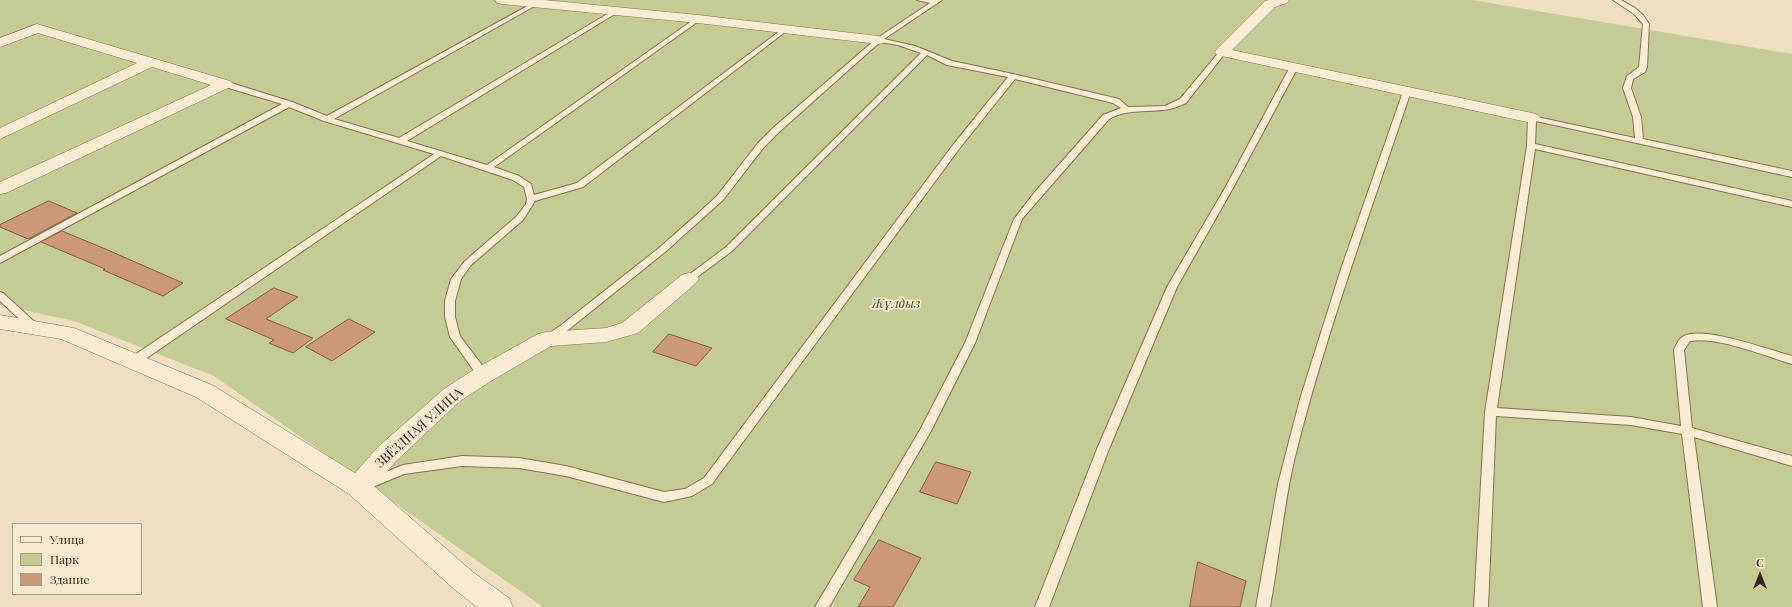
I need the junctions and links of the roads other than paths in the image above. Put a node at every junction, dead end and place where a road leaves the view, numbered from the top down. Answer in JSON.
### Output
{"nodes":[{"id":1,"x":502,"y":0,"type":"edge"},
{"id":2,"x":920,"y":0,"type":"edge"},
{"id":3,"x":1282,"y":0,"type":"edge"},
{"id":4,"x":1616,"y":0,"type":"edge"},
{"id":5,"x":937,"y":1,"type":"edge"},
{"id":6,"x":535,"y":4,"type":"junction"},
{"id":7,"x":616,"y":11,"type":"junction"},
{"id":8,"x":698,"y":19,"type":"junction"},
{"id":9,"x":786,"y":29,"type":"junction"},
{"id":10,"x":878,"y":40,"type":"junction"},
{"id":11,"x":0,"y":43,"type":"edge"},
{"id":12,"x":926,"y":52,"type":"junction"},
{"id":13,"x":1222,"y":52,"type":"junction"},
{"id":14,"x":150,"y":62,"type":"junction"},
{"id":15,"x":1294,"y":67,"type":"junction"},
{"id":16,"x":1013,"y":76,"type":"junction"},
{"id":17,"x":225,"y":84,"type":"junction"},
{"id":18,"x":1407,"y":92,"type":"junction"},
{"id":19,"x":289,"y":104,"type":"junction"},
{"id":20,"x":1126,"y":109,"type":"junction"},
{"id":21,"x":327,"y":118,"type":"junction"},
{"id":22,"x":1532,"y":118,"type":"junction"},
{"id":23,"x":0,"y":134,"type":"edge"},
{"id":24,"x":401,"y":141,"type":"junction"},
{"id":25,"x":1638,"y":141,"type":"junction"},
{"id":26,"x":1531,"y":146,"type":"junction"},
{"id":27,"x":441,"y":153,"type":"junction"},
{"id":28,"x":488,"y":168,"type":"junction"},
{"id":29,"x":1792,"y":174,"type":"edge"},
{"id":30,"x":0,"y":189,"type":"edge"},
{"id":31,"x":531,"y":199,"type":"junction"},
{"id":32,"x":1792,"y":204,"type":"edge"},
{"id":33,"x":0,"y":260,"type":"edge"},
{"id":34,"x":689,"y":279,"type":"joint"},
{"id":35,"x":0,"y":295,"type":"edge"},
{"id":36,"x":0,"y":322,"type":"edge"},
{"id":37,"x":34,"y":327,"type":"junction"},
{"id":38,"x":546,"y":339,"type":"junction"},
{"id":39,"x":1792,"y":360,"type":"edge"},
{"id":40,"x":134,"y":361,"type":"junction"},
{"id":41,"x":483,"y":375,"type":"junction"},
{"id":42,"x":1491,"y":412,"type":"junction"},
{"id":43,"x":1687,"y":431,"type":"junction"},
{"id":44,"x":1792,"y":461,"type":"edge"},
{"id":45,"x":358,"y":487,"type":"junction"},
{"id":46,"x":499,"y":607,"type":"edge"},
{"id":47,"x":822,"y":607,"type":"edge"},
{"id":48,"x":1042,"y":607,"type":"edge"},
{"id":49,"x":1263,"y":607,"type":"edge"},
{"id":50,"x":1481,"y":607,"type":"edge"},
{"id":51,"x":1710,"y":607,"type":"edge"}],
"edges":[{"from":1,"to":6,"type":"street"},
{"from":2,"to":5,"type":"lane"},
{"from":3,"to":13,"type":"street"},
{"from":4,"to":25,"type":"lane"},
{"from":5,"to":10,"type":"lane"},
{"from":6,"to":7,"type":"street"},
{"from":6,"to":21,"type":"lane"},
{"from":7,"to":8,"type":"street"},
{"from":7,"to":24,"type":"lane"},
{"from":8,"to":9,"type":"street"},
{"from":8,"to":28,"type":"lane"},
{"from":9,"to":10,"type":"street"},
{"from":9,"to":31,"type":"lane"},
{"from":10,"to":12,"type":"lane"},
{"from":10,"to":38,"type":"lane"},
{"from":11,"to":14,"type":"street"},
{"from":12,"to":16,"type":"lane"},
{"from":12,"to":34,"type":"lane"},
{"from":13,"to":15,"type":"street"},
{"from":13,"to":20,"type":"lane"},
{"from":14,"to":17,"type":"street"},
{"from":14,"to":23,"type":"street"},
{"from":15,"to":18,"type":"street"},
{"from":15,"to":48,"type":"lane"},
{"from":16,"to":20,"type":"lane"},
{"from":16,"to":45,"type":"lane"},
{"from":17,"to":19,"type":"lane"},
{"from":17,"to":30,"type":"street"},
{"from":18,"to":22,"type":"street"},
{"from":18,"to":49,"type":"lane"},
{"from":19,"to":21,"type":"lane"},
{"from":19,"to":33,"type":"lane"},
{"from":20,"to":47,"type":"lane"},
{"from":21,"to":24,"type":"lane"},
{"from":22,"to":25,"type":"lane"},
{"from":22,"to":26,"type":"lane"},
{"from":24,"to":27,"type":"lane"},
{"from":25,"to":29,"type":"lane"},
{"from":26,"to":32,"type":"lane"},
{"from":26,"to":42,"type":"lane"},
{"from":27,"to":28,"type":"lane"},
{"from":27,"to":40,"type":"lane"},
{"from":28,"to":31,"type":"lane"},
{"from":31,"to":41,"type":"lane"},
{"from":34,"to":38,"type":"street","name":"ЗВЁЗДНАЯ УЛИЦА"},
{"from":35,"to":37,"type":"lane"},
{"from":36,"to":37,"type":"street"},
{"from":37,"to":40,"type":"street"},
{"from":38,"to":41,"type":"street","name":"ЗВЁЗДНАЯ УЛИЦА"},
{"from":39,"to":43,"type":"lane"},
{"from":40,"to":45,"type":"street"},
{"from":41,"to":45,"type":"street","name":"ЗВЁЗДНАЯ УЛИЦА"},
{"from":42,"to":43,"type":"lane"},
{"from":42,"to":50,"type":"lane"},
{"from":43,"to":44,"type":"lane"},
{"from":43,"to":51,"type":"lane"},
{"from":45,"to":46,"type":"street"}]}
